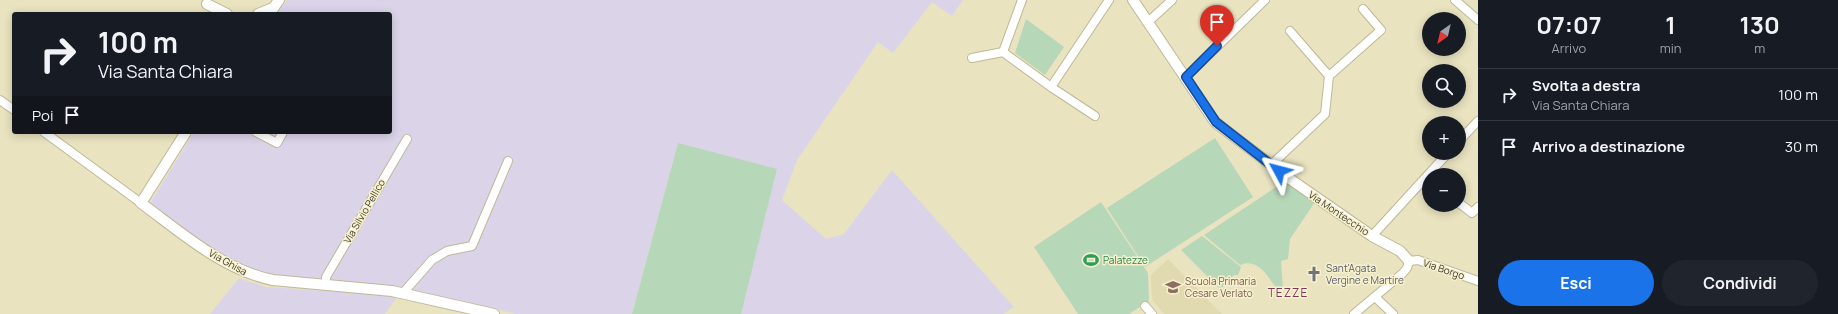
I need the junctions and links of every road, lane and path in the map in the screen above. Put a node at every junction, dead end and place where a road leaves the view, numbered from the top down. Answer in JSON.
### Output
{"nodes":[{"id":1,"x":1022,"y":0,"type":"edge"},
{"id":2,"x":1109,"y":0,"type":"edge"},
{"id":3,"x":1133,"y":0,"type":"edge"},
{"id":4,"x":1172,"y":0,"type":"edge"},
{"id":5,"x":1264,"y":0,"type":"edge"},
{"id":6,"x":1455,"y":0,"type":"edge"},
{"id":7,"x":205,"y":2,"type":"edge"},
{"id":8,"x":274,"y":7,"type":"edge"},
{"id":9,"x":1363,"y":9,"type":"dead end"},
{"id":10,"x":212,"y":12,"type":"edge"},
{"id":11,"x":223,"y":12,"type":"edge"},
{"id":12,"x":263,"y":12,"type":"edge"},
{"id":13,"x":1478,"y":20,"type":"edge"},
{"id":14,"x":1148,"y":22,"type":"junction"},
{"id":15,"x":1290,"y":30,"type":"dead end"},
{"id":16,"x":1003,"y":52,"type":"junction"},
{"id":17,"x":972,"y":58,"type":"dead end"},
{"id":18,"x":1330,"y":76,"type":"junction"},
{"id":19,"x":1186,"y":77,"type":"junction"},
{"id":20,"x":1051,"y":87,"type":"junction"},
{"id":21,"x":3,"y":102,"type":"edge"},
{"id":22,"x":12,"y":109,"type":"edge"},
{"id":23,"x":1095,"y":116,"type":"dead end"},
{"id":24,"x":1478,"y":121,"type":"edge"},
{"id":25,"x":47,"y":134,"type":"edge"},
{"id":26,"x":185,"y":134,"type":"edge"},
{"id":27,"x":260,"y":134,"type":"edge"},
{"id":28,"x":282,"y":134,"type":"edge"},
{"id":29,"x":1466,"y":134,"type":"edge"},
{"id":30,"x":407,"y":139,"type":"dead end"},
{"id":31,"x":1442,"y":160,"type":"edge"},
{"id":32,"x":508,"y":161,"type":"dead end"},
{"id":33,"x":1271,"y":165,"type":"junction"},
{"id":34,"x":1436,"y":168,"type":"edge"},
{"id":35,"x":1422,"y":183,"type":"edge"},
{"id":36,"x":141,"y":203,"type":"junction"},
{"id":37,"x":1478,"y":207,"type":"edge"},
{"id":38,"x":1466,"y":208,"type":"edge"},
{"id":39,"x":1372,"y":236,"type":"junction"},
{"id":40,"x":1409,"y":261,"type":"junction"},
{"id":41,"x":1478,"y":281,"type":"edge"},
{"id":42,"x":326,"y":285,"type":"junction"},
{"id":43,"x":403,"y":293,"type":"junction"},
{"id":44,"x":1375,"y":297,"type":"junction"},
{"id":45,"x":1145,"y":306,"type":"dead end"},
{"id":46,"x":494,"y":314,"type":"edge"},
{"id":47,"x":1152,"y":314,"type":"edge"},
{"id":48,"x":1354,"y":314,"type":"edge"},
{"id":49,"x":1393,"y":314,"type":"edge"}],
"edges":[{"from":1,"to":16,"type":"street"},
{"from":2,"to":20,"type":"street"},
{"from":3,"to":14,"type":"street","name":"Via Montecchio"},
{"from":4,"to":14,"type":"street"},
{"from":5,"to":19,"type":"street"},
{"from":6,"to":13,"type":"street"},
{"from":7,"to":10,"type":"street"},
{"from":7,"to":11,"type":"street"},
{"from":8,"to":12,"type":"street"},
{"from":9,"to":18,"type":"street"},
{"from":14,"to":19,"type":"street","name":"Via Montecchio"},
{"from":15,"to":18,"type":"street"},
{"from":16,"to":17,"type":"street"},
{"from":16,"to":20,"type":"street"},
{"from":18,"to":33,"type":"street"},
{"from":19,"to":33,"type":"street","name":"Via Montecchio"},
{"from":20,"to":23,"type":"street"},
{"from":21,"to":22,"type":"street"},
{"from":24,"to":29,"type":"street"},
{"from":25,"to":36,"type":"street","name":"Via Ghisa"},
{"from":26,"to":36,"type":"street"},
{"from":27,"to":28,"type":"street"},
{"from":30,"to":42,"type":"street","name":"Via Silvio Pellico"},
{"from":31,"to":34,"type":"street"},
{"from":32,"to":43,"type":"street"},
{"from":33,"to":39,"type":"street","name":"Via Montecchio"},
{"from":35,"to":39,"type":"street"},
{"from":36,"to":42,"type":"street","name":"Via Ghisa"},
{"from":37,"to":38,"type":"street"},
{"from":39,"to":40,"type":"street","name":"Via Montecchio"},
{"from":40,"to":41,"type":"street","name":"Via Borgo"},
{"from":40,"to":44,"type":"street"},
{"from":42,"to":43,"type":"street","name":"Via Ghisa"},
{"from":43,"to":46,"type":"street","name":"Via Ghisa"},
{"from":44,"to":48,"type":"street"},
{"from":44,"to":49,"type":"street"},
{"from":45,"to":47,"type":"street"}]}
